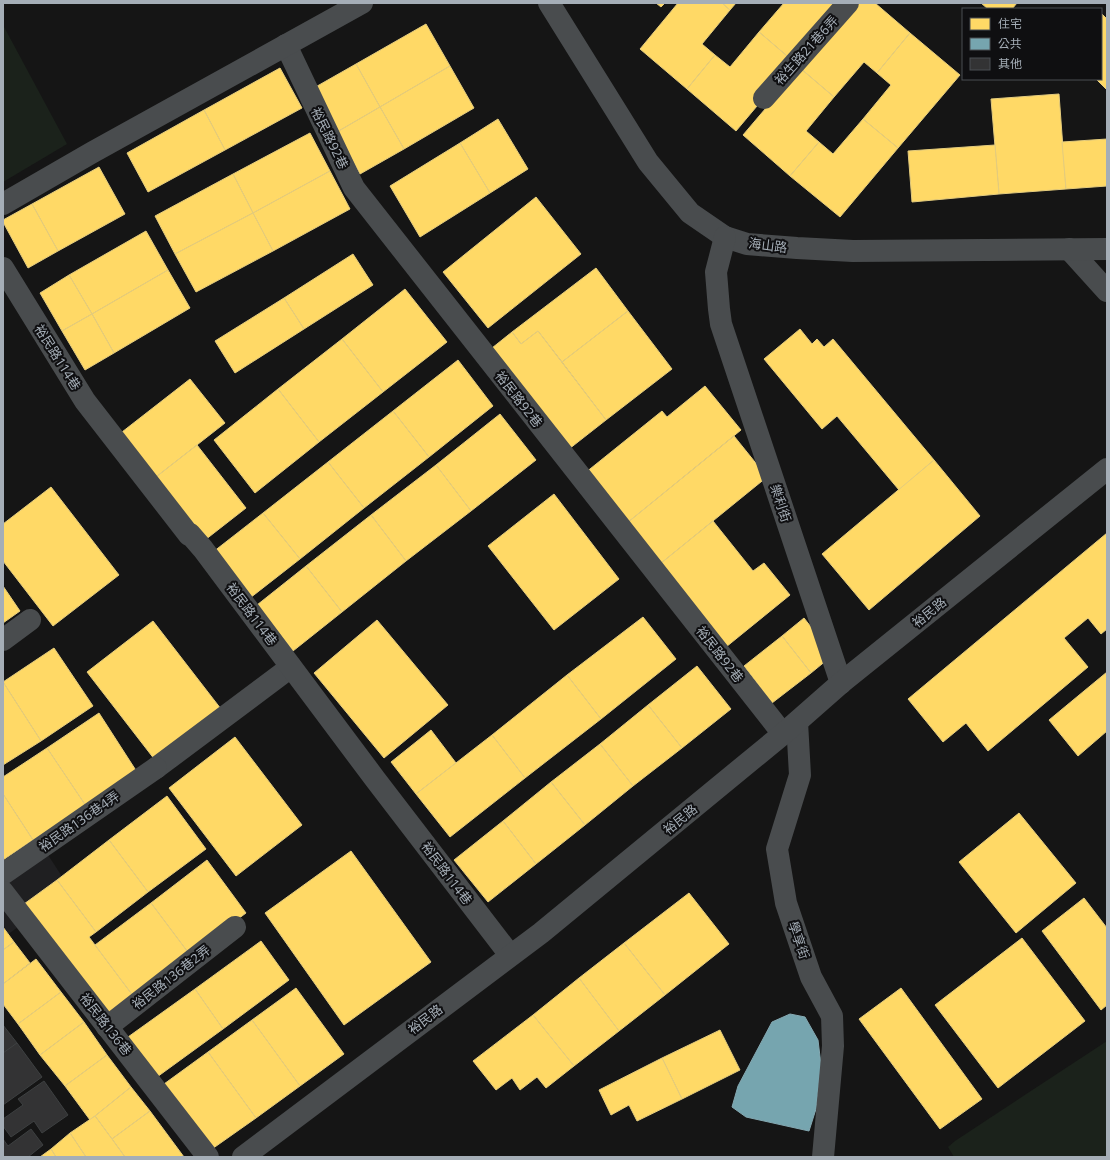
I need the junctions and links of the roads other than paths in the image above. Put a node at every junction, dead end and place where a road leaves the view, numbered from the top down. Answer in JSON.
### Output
{"nodes":[{"id":1,"x":362,"y":3,"type":"edge"},
{"id":2,"x":549,"y":3,"type":"edge"},
{"id":3,"x":848,"y":3,"type":"edge"},
{"id":4,"x":286,"y":45,"type":"junction"},
{"id":5,"x":764,"y":98,"type":"dead end"},
{"id":6,"x":3,"y":204,"type":"edge"},
{"id":7,"x":725,"y":237,"type":"junction"},
{"id":8,"x":1069,"y":249,"type":"junction"},
{"id":9,"x":1107,"y":249,"type":"edge"},
{"id":10,"x":3,"y":268,"type":"edge"},
{"id":11,"x":1107,"y":291,"type":"edge"},
{"id":12,"x":1107,"y":469,"type":"edge"},
{"id":13,"x":30,"y":620,"type":"dead end"},
{"id":14,"x":3,"y":640,"type":"edge"},
{"id":15,"x":291,"y":666,"type":"junction"},
{"id":16,"x":841,"y":683,"type":"junction"},
{"id":17,"x":790,"y":728,"type":"junction"},
{"id":18,"x":3,"y":874,"type":"edge"},
{"id":19,"x":3,"y":892,"type":"edge"},
{"id":20,"x":235,"y":927,"type":"dead end"},
{"id":21,"x":510,"y":955,"type":"junction"},
{"id":22,"x":107,"y":1027,"type":"junction"},
{"id":23,"x":208,"y":1157,"type":"edge"},
{"id":24,"x":242,"y":1157,"type":"edge"},
{"id":25,"x":823,"y":1157,"type":"edge"}],
"edges":[{"from":1,"to":4,"type":"street"},
{"from":2,"to":7,"type":"street","name":"海山路"},
{"from":3,"to":5,"type":"street","name":"裕生路21巷6弄"},
{"from":4,"to":6,"type":"street"},
{"from":4,"to":17,"type":"street","name":"裕民路92巷"},
{"from":7,"to":8,"type":"street","name":"海山路"},
{"from":7,"to":16,"type":"street","name":"樂利街"},
{"from":8,"to":9,"type":"street","name":"海山路"},
{"from":8,"to":11,"type":"street"},
{"from":10,"to":15,"type":"street","name":"裕民路114巷"},
{"from":12,"to":16,"type":"street","name":"裕民路"},
{"from":13,"to":14,"type":"street"},
{"from":15,"to":18,"type":"street","name":"裕民路136巷4弄"},
{"from":15,"to":21,"type":"street","name":"裕民路114巷"},
{"from":16,"to":17,"type":"street","name":"裕民路"},
{"from":17,"to":21,"type":"street","name":"裕民路"},
{"from":17,"to":25,"type":"street","name":"學享街"},
{"from":19,"to":22,"type":"street","name":"裕民路136巷"},
{"from":20,"to":22,"type":"street","name":"裕民路136巷2弄"},
{"from":21,"to":24,"type":"street","name":"裕民路"},
{"from":22,"to":23,"type":"street","name":"裕民路136巷"}]}
